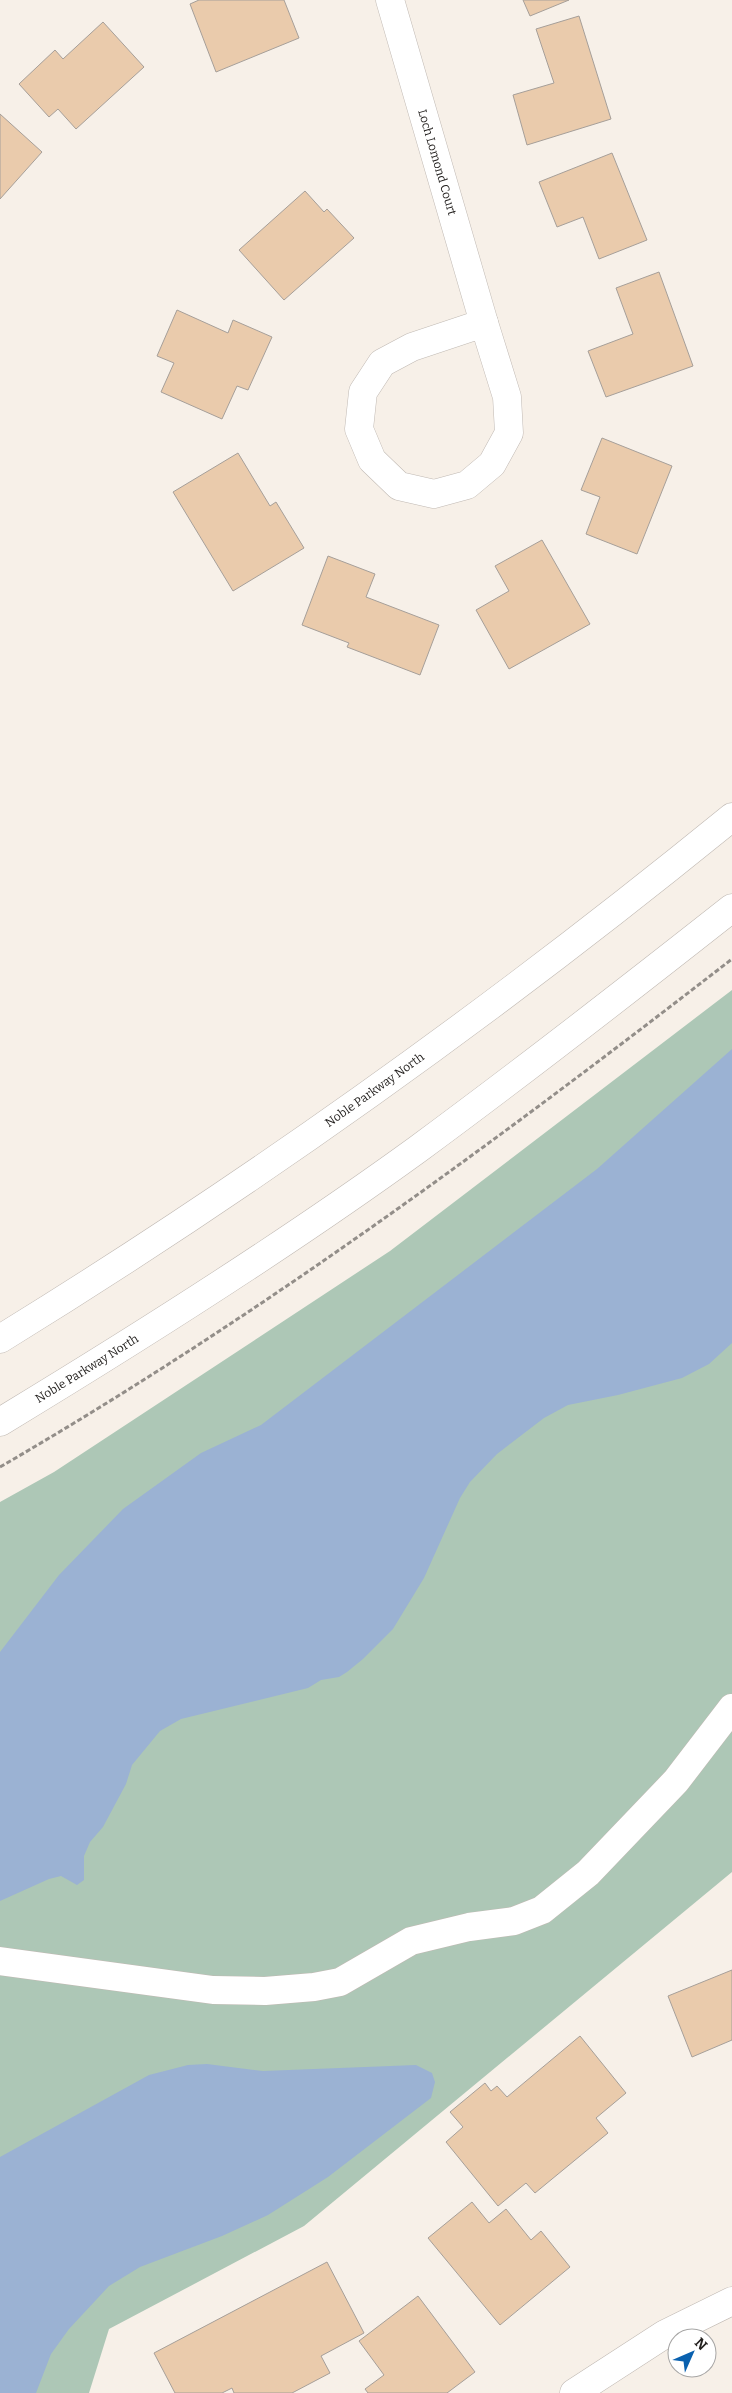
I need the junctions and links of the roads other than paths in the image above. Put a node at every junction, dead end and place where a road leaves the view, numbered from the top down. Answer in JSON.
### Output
{"nodes":[{"id":1,"x":390,"y":0,"type":"edge"},
{"id":2,"x":484,"y":323,"type":"junction"},
{"id":3,"x":732,"y":817,"type":"edge"},
{"id":4,"x":732,"y":908,"type":"edge"},
{"id":5,"x":0,"y":1339,"type":"edge"},
{"id":6,"x":0,"y":1422,"type":"edge"},
{"id":7,"x":732,"y":1708,"type":"edge"},
{"id":8,"x":0,"y":1961,"type":"edge"},
{"id":9,"x":732,"y":2300,"type":"edge"},
{"id":10,"x":574,"y":2393,"type":"edge"}],
"edges":[{"from":1,"to":2,"type":"main road","name":"Loch Lomond Court"},
{"from":2,"to":2,"type":"main road"},
{"from":3,"to":5,"type":"main road","name":"Noble Parkway North"},
{"from":4,"to":6,"type":"main road","name":"Noble Parkway North"},
{"from":7,"to":8,"type":"main road"},
{"from":9,"to":10,"type":"main road"}]}
